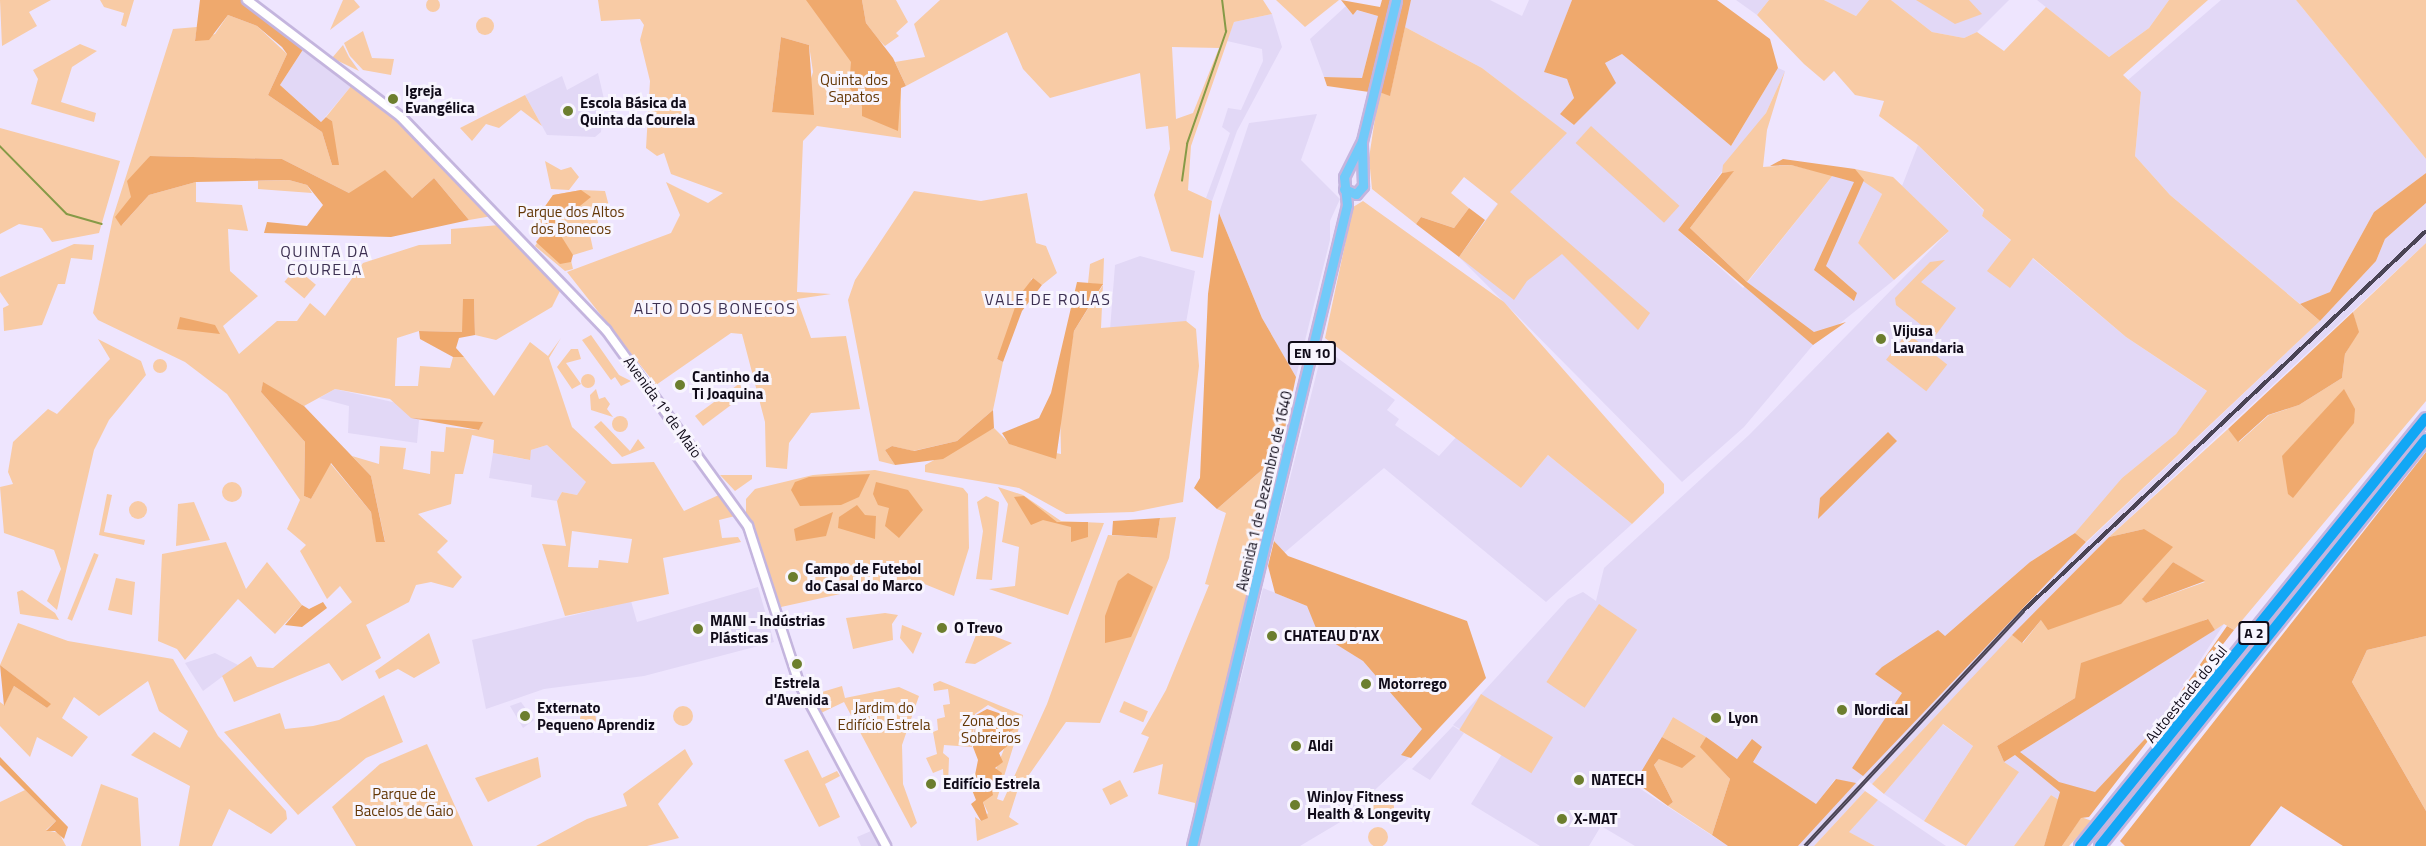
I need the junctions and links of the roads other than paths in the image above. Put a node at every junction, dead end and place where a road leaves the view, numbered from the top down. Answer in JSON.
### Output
{"nodes":[{"id":1,"x":247,"y":0,"type":"edge"},
{"id":2,"x":1396,"y":0,"type":"edge"},
{"id":3,"x":1362,"y":141,"type":"junction"},
{"id":4,"x":1349,"y":168,"type":"junction"},
{"id":5,"x":1365,"y":171,"type":"junction"},
{"id":6,"x":1344,"y":189,"type":"junction"},
{"id":7,"x":1356,"y":194,"type":"junction"},
{"id":8,"x":1347,"y":205,"type":"junction"},
{"id":9,"x":2426,"y":418,"type":"edge"},
{"id":10,"x":2426,"y":439,"type":"edge"},
{"id":11,"x":1235,"y":678,"type":"junction"},
{"id":12,"x":886,"y":846,"type":"edge"},
{"id":13,"x":1192,"y":846,"type":"edge"},
{"id":14,"x":1198,"y":846,"type":"edge"},
{"id":15,"x":2080,"y":846,"type":"edge"},
{"id":16,"x":2100,"y":846,"type":"edge"}],
"edges":[{"from":1,"to":12,"type":"street","name":"Avenida 1º de Maio"},
{"from":2,"to":3,"type":"main road"},
{"from":3,"to":4,"type":"main road"},
{"from":3,"to":5,"type":"main road"},
{"from":4,"to":5,"type":"main road"},
{"from":4,"to":6,"type":"main road"},
{"from":5,"to":7,"type":"main road","name":"Avenida 1 de Dezembro de 1640"},
{"from":6,"to":7,"type":"main road"},
{"from":6,"to":8,"type":"main road","name":"Avenida 1 de Dezembro de 1640"},
{"from":7,"to":8,"type":"main road","name":"Avenida 1 de Dezembro de 1640"},
{"from":8,"to":11,"type":"main road","name":"Avenida 1 de Dezembro de 1640","number":"EN 10"},
{"from":9,"to":15,"type":"highway","name":"Autoestrada do Sul","number":"A 2"},
{"from":10,"to":16,"type":"highway","name":"Autoestrada do Sul","number":"A 2"},
{"from":11,"to":13,"type":"main road","name":"Avenida 1 de Dezembro de 1640","number":"EN 10"},
{"from":11,"to":14,"type":"main road","name":"Avenida 1 de Dezembro de 1640","number":"EN 10"}]}
